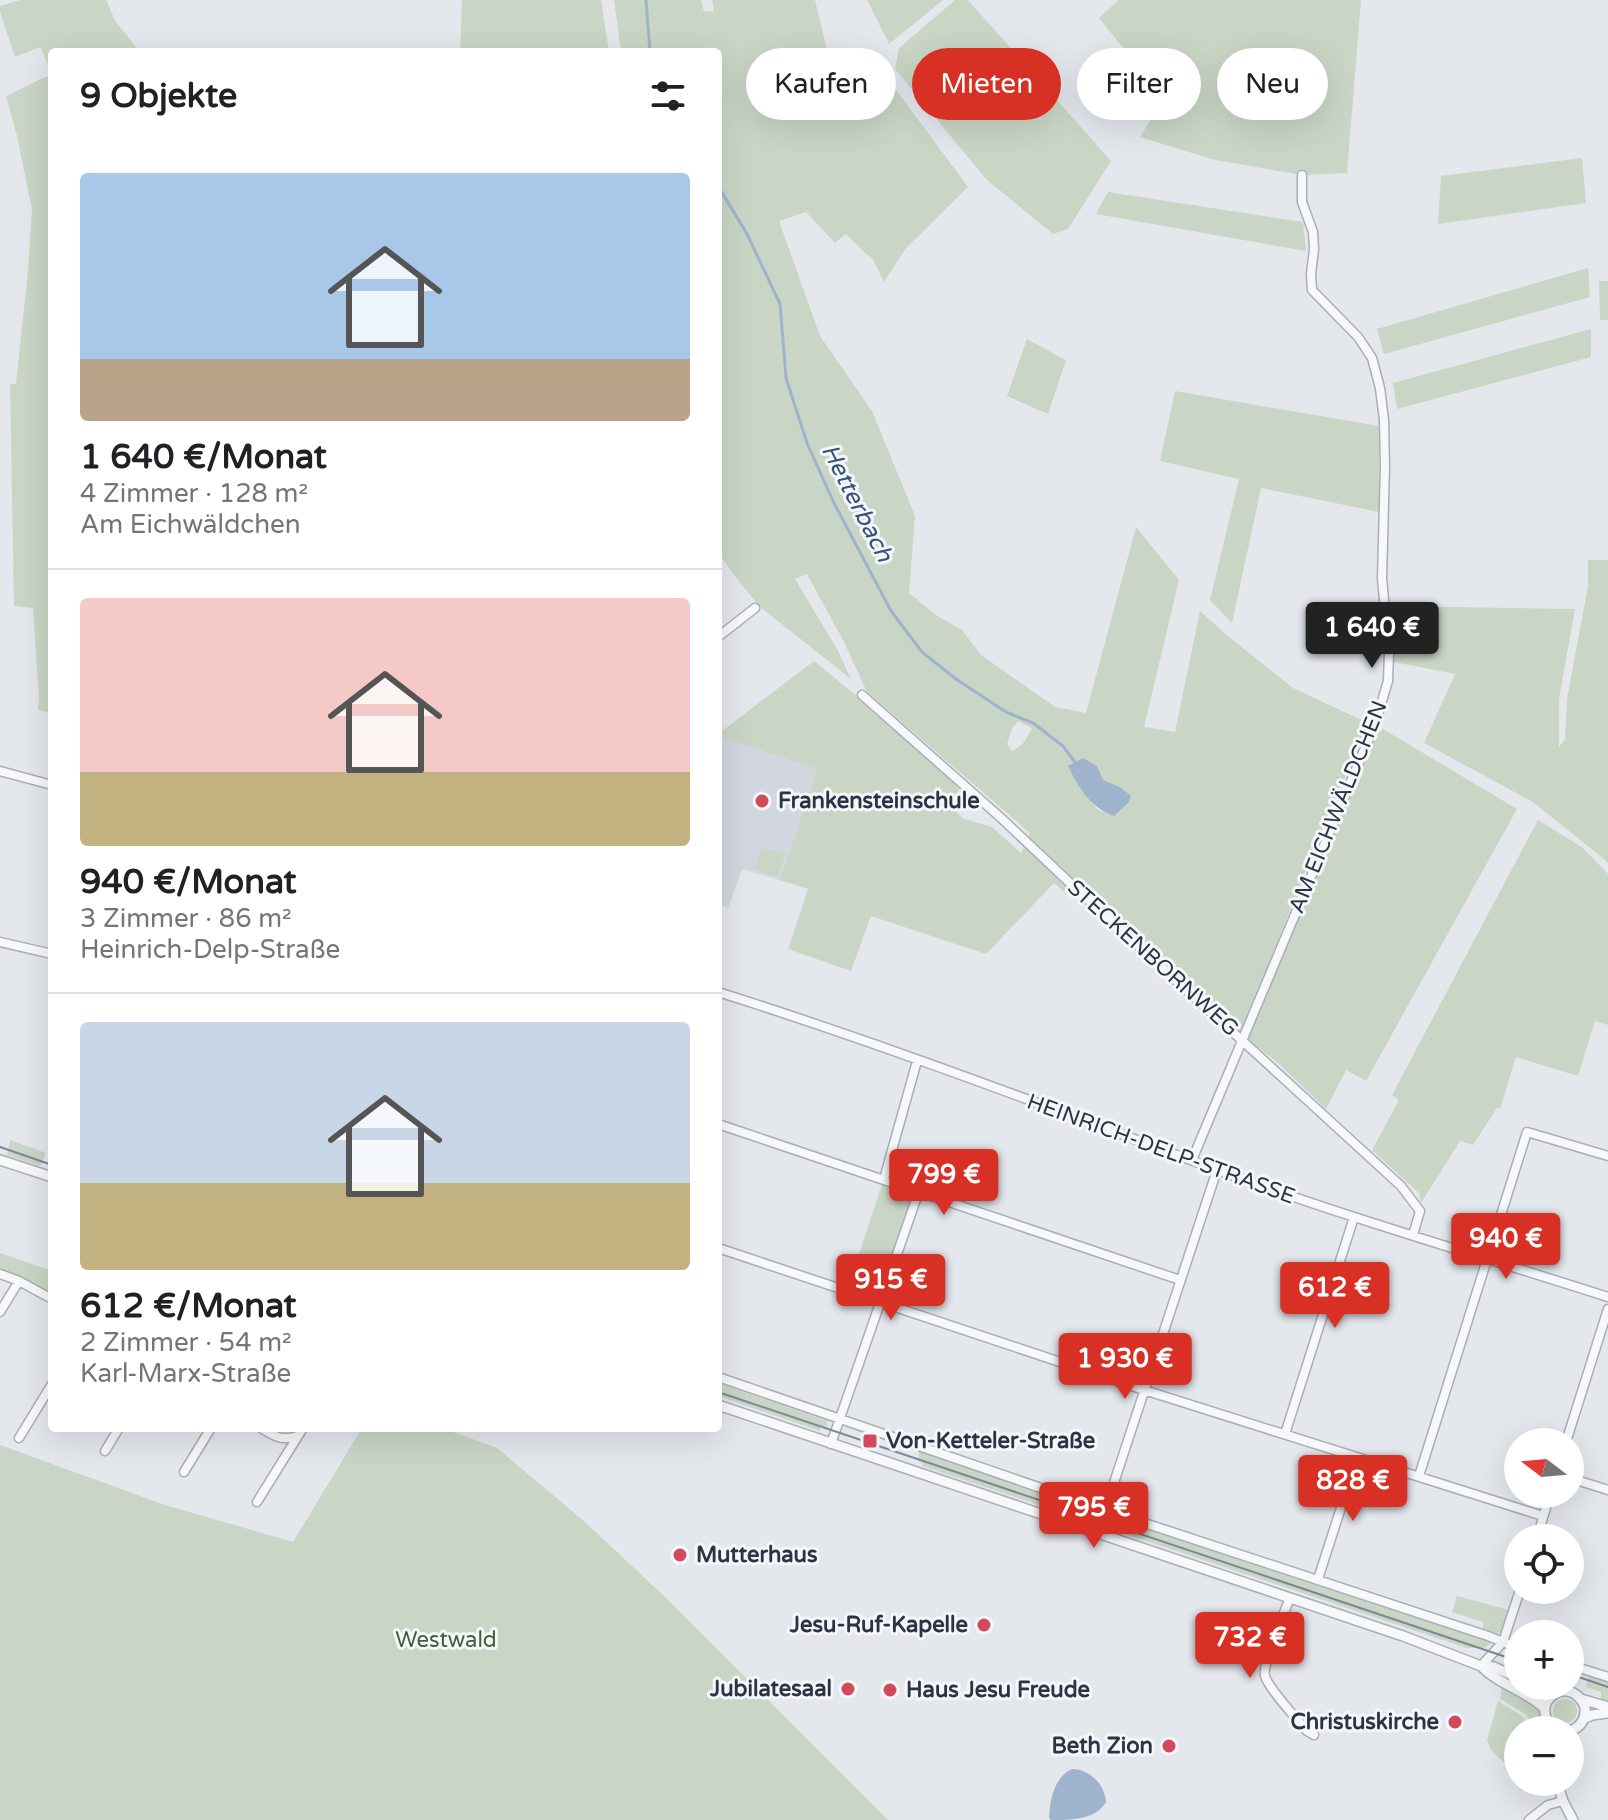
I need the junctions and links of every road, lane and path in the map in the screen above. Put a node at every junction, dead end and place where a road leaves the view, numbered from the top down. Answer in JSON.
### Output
{"nodes":[{"id":1,"x":1302,"y":175,"type":"dead end"},
{"id":2,"x":755,"y":608,"type":"dead end"},
{"id":3,"x":722,"y":634,"type":"edge"},
{"id":4,"x":862,"y":695,"type":"dead end"},
{"id":5,"x":0,"y":771,"type":"edge"},
{"id":6,"x":48,"y":784,"type":"edge"},
{"id":7,"x":0,"y":942,"type":"edge"},
{"id":8,"x":48,"y":953,"type":"edge"},
{"id":9,"x":722,"y":993,"type":"edge"},
{"id":10,"x":1242,"y":1039,"type":"junction"},
{"id":11,"x":917,"y":1061,"type":"junction"},
{"id":12,"x":722,"y":1125,"type":"edge"},
{"id":13,"x":1608,"y":1156,"type":"edge"},
{"id":14,"x":0,"y":1160,"type":"edge"},
{"id":15,"x":1192,"y":1160,"type":"junction"},
{"id":16,"x":1217,"y":1170,"type":"junction"},
{"id":17,"x":48,"y":1176,"type":"edge"},
{"id":18,"x":884,"y":1179,"type":"junction"},
{"id":19,"x":919,"y":1191,"type":"junction"},
{"id":20,"x":1354,"y":1217,"type":"junction"},
{"id":21,"x":1413,"y":1235,"type":"junction"},
{"id":22,"x":722,"y":1249,"type":"edge"},
{"id":23,"x":1487,"y":1258,"type":"junction"},
{"id":24,"x":0,"y":1274,"type":"edge"},
{"id":25,"x":1180,"y":1280,"type":"junction"},
{"id":26,"x":19,"y":1281,"type":"junction"},
{"id":27,"x":48,"y":1297,"type":"edge"},
{"id":28,"x":1608,"y":1297,"type":"edge"},
{"id":29,"x":881,"y":1302,"type":"junction"},
{"id":30,"x":1608,"y":1309,"type":"edge"},
{"id":31,"x":0,"y":1312,"type":"edge"},
{"id":32,"x":722,"y":1378,"type":"edge"},
{"id":33,"x":1144,"y":1390,"type":"junction"},
{"id":34,"x":48,"y":1391,"type":"edge"},
{"id":35,"x":722,"y":1406,"type":"edge"},
{"id":36,"x":840,"y":1419,"type":"junction"},
{"id":37,"x":1570,"y":1428,"type":"edge"},
{"id":38,"x":117,"y":1432,"type":"edge"},
{"id":39,"x":209,"y":1432,"type":"edge"},
{"id":40,"x":268,"y":1432,"type":"edge"},
{"id":41,"x":301,"y":1432,"type":"edge"},
{"id":42,"x":1285,"y":1434,"type":"junction"},
{"id":43,"x":19,"y":1438,"type":"dead end"},
{"id":44,"x":831,"y":1444,"type":"junction"},
{"id":45,"x":105,"y":1451,"type":"dead end"},
{"id":46,"x":1357,"y":1458,"type":"junction"},
{"id":47,"x":184,"y":1472,"type":"dead end"},
{"id":48,"x":1419,"y":1476,"type":"junction"},
{"id":49,"x":1584,"y":1482,"type":"edge"},
{"id":50,"x":1608,"y":1490,"type":"edge"},
{"id":51,"x":257,"y":1502,"type":"dead end"},
{"id":52,"x":1546,"y":1508,"type":"edge"},
{"id":53,"x":1105,"y":1510,"type":"junction"},
{"id":54,"x":1543,"y":1516,"type":"junction"},
{"id":55,"x":1541,"y":1524,"type":"edge"},
{"id":56,"x":1318,"y":1579,"type":"junction"},
{"id":57,"x":1290,"y":1598,"type":"junction"},
{"id":58,"x":1515,"y":1604,"type":"edge"},
{"id":59,"x":1503,"y":1642,"type":"junction"},
{"id":60,"x":1481,"y":1666,"type":"junction"},
{"id":61,"x":1584,"y":1669,"type":"edge"},
{"id":62,"x":1504,"y":1672,"type":"edge"},
{"id":63,"x":1608,"y":1677,"type":"edge"},
{"id":64,"x":1548,"y":1700,"type":"edge"},
{"id":65,"x":1582,"y":1700,"type":"edge"},
{"id":66,"x":1584,"y":1700,"type":"edge"},
{"id":67,"x":1608,"y":1707,"type":"edge"},
{"id":68,"x":1545,"y":1709,"type":"junction"},
{"id":69,"x":1608,"y":1713,"type":"edge"},
{"id":70,"x":1546,"y":1716,"type":"edge"},
{"id":71,"x":1585,"y":1718,"type":"joint"},
{"id":72,"x":1314,"y":1735,"type":"dead end"},
{"id":73,"x":1561,"y":1796,"type":"edge"},
{"id":74,"x":1563,"y":1801,"type":"junction"},
{"id":75,"x":1529,"y":1820,"type":"edge"},
{"id":76,"x":1573,"y":1820,"type":"edge"}],
"edges":[{"from":1,"to":10,"type":"street","name":"AM EICHWÄLDCHEN"},
{"from":2,"to":3,"type":"street"},
{"from":4,"to":10,"type":"street","name":"STECKENBORNWEG"},
{"from":5,"to":6,"type":"street"},
{"from":7,"to":8,"type":"street"},
{"from":9,"to":11,"type":"street","name":"HEINRICH-DELP-STRASSE"},
{"from":10,"to":15,"type":"street","name":"AM EICHWÄLDCHEN"},
{"from":10,"to":21,"type":"street","name":"STECKENBORNWEG"},
{"from":11,"to":15,"type":"street","name":"HEINRICH-DELP-STRASSE"},
{"from":11,"to":18,"type":"street"},
{"from":12,"to":18,"type":"street"},
{"from":13,"to":23,"type":"street"},
{"from":14,"to":17,"type":"street"},
{"from":15,"to":16,"type":"street","name":"HEINRICH-DELP-STRASSE"},
{"from":16,"to":20,"type":"street","name":"HEINRICH-DELP-STRASSE"},
{"from":16,"to":25,"type":"street"},
{"from":18,"to":19,"type":"street"},
{"from":19,"to":25,"type":"street"},
{"from":19,"to":29,"type":"street"},
{"from":20,"to":21,"type":"street","name":"HEINRICH-DELP-STRASSE"},
{"from":20,"to":42,"type":"street"},
{"from":21,"to":23,"type":"street","name":"HEINRICH-DELP-STRASSE"},
{"from":22,"to":29,"type":"street"},
{"from":23,"to":28,"type":"street","name":"HEINRICH-DELP-STRASSE"},
{"from":23,"to":48,"type":"street"},
{"from":24,"to":26,"type":"street"},
{"from":25,"to":33,"type":"street"},
{"from":26,"to":27,"type":"street"},
{"from":26,"to":31,"type":"street"},
{"from":29,"to":33,"type":"street"},
{"from":29,"to":36,"type":"street"},
{"from":30,"to":37,"type":"street"},
{"from":32,"to":36,"type":"street"},
{"from":33,"to":42,"type":"street"},
{"from":33,"to":53,"type":"street"},
{"from":34,"to":43,"type":"street"},
{"from":35,"to":44,"type":"street"},
{"from":36,"to":44,"type":"street"},
{"from":36,"to":53,"type":"street"},
{"from":38,"to":45,"type":"street"},
{"from":39,"to":47,"type":"street"},
{"from":40,"to":41,"type":"street"},
{"from":41,"to":51,"type":"street"},
{"from":42,"to":46,"type":"street"},
{"from":44,"to":57,"type":"street"},
{"from":46,"to":48,"type":"street"},
{"from":46,"to":56,"type":"street"},
{"from":48,"to":54,"type":"street"},
{"from":49,"to":50,"type":"street"},
{"from":52,"to":54,"type":"street"},
{"from":53,"to":56,"type":"street"},
{"from":54,"to":55,"type":"street"},
{"from":56,"to":59,"type":"street"},
{"from":57,"to":60,"type":"street"},
{"from":57,"to":72,"type":"street"},
{"from":58,"to":59,"type":"street"},
{"from":59,"to":60,"type":"street"},
{"from":60,"to":62,"type":"street"},
{"from":60,"to":68,"type":"street"},
{"from":61,"to":63,"type":"street"},
{"from":64,"to":68,"type":"street"},
{"from":65,"to":71,"type":"street"},
{"from":66,"to":67,"type":"street"},
{"from":68,"to":70,"type":"street"},
{"from":69,"to":71,"type":"street"},
{"from":73,"to":74,"type":"street"},
{"from":74,"to":75,"type":"street"},
{"from":74,"to":76,"type":"street"}]}
